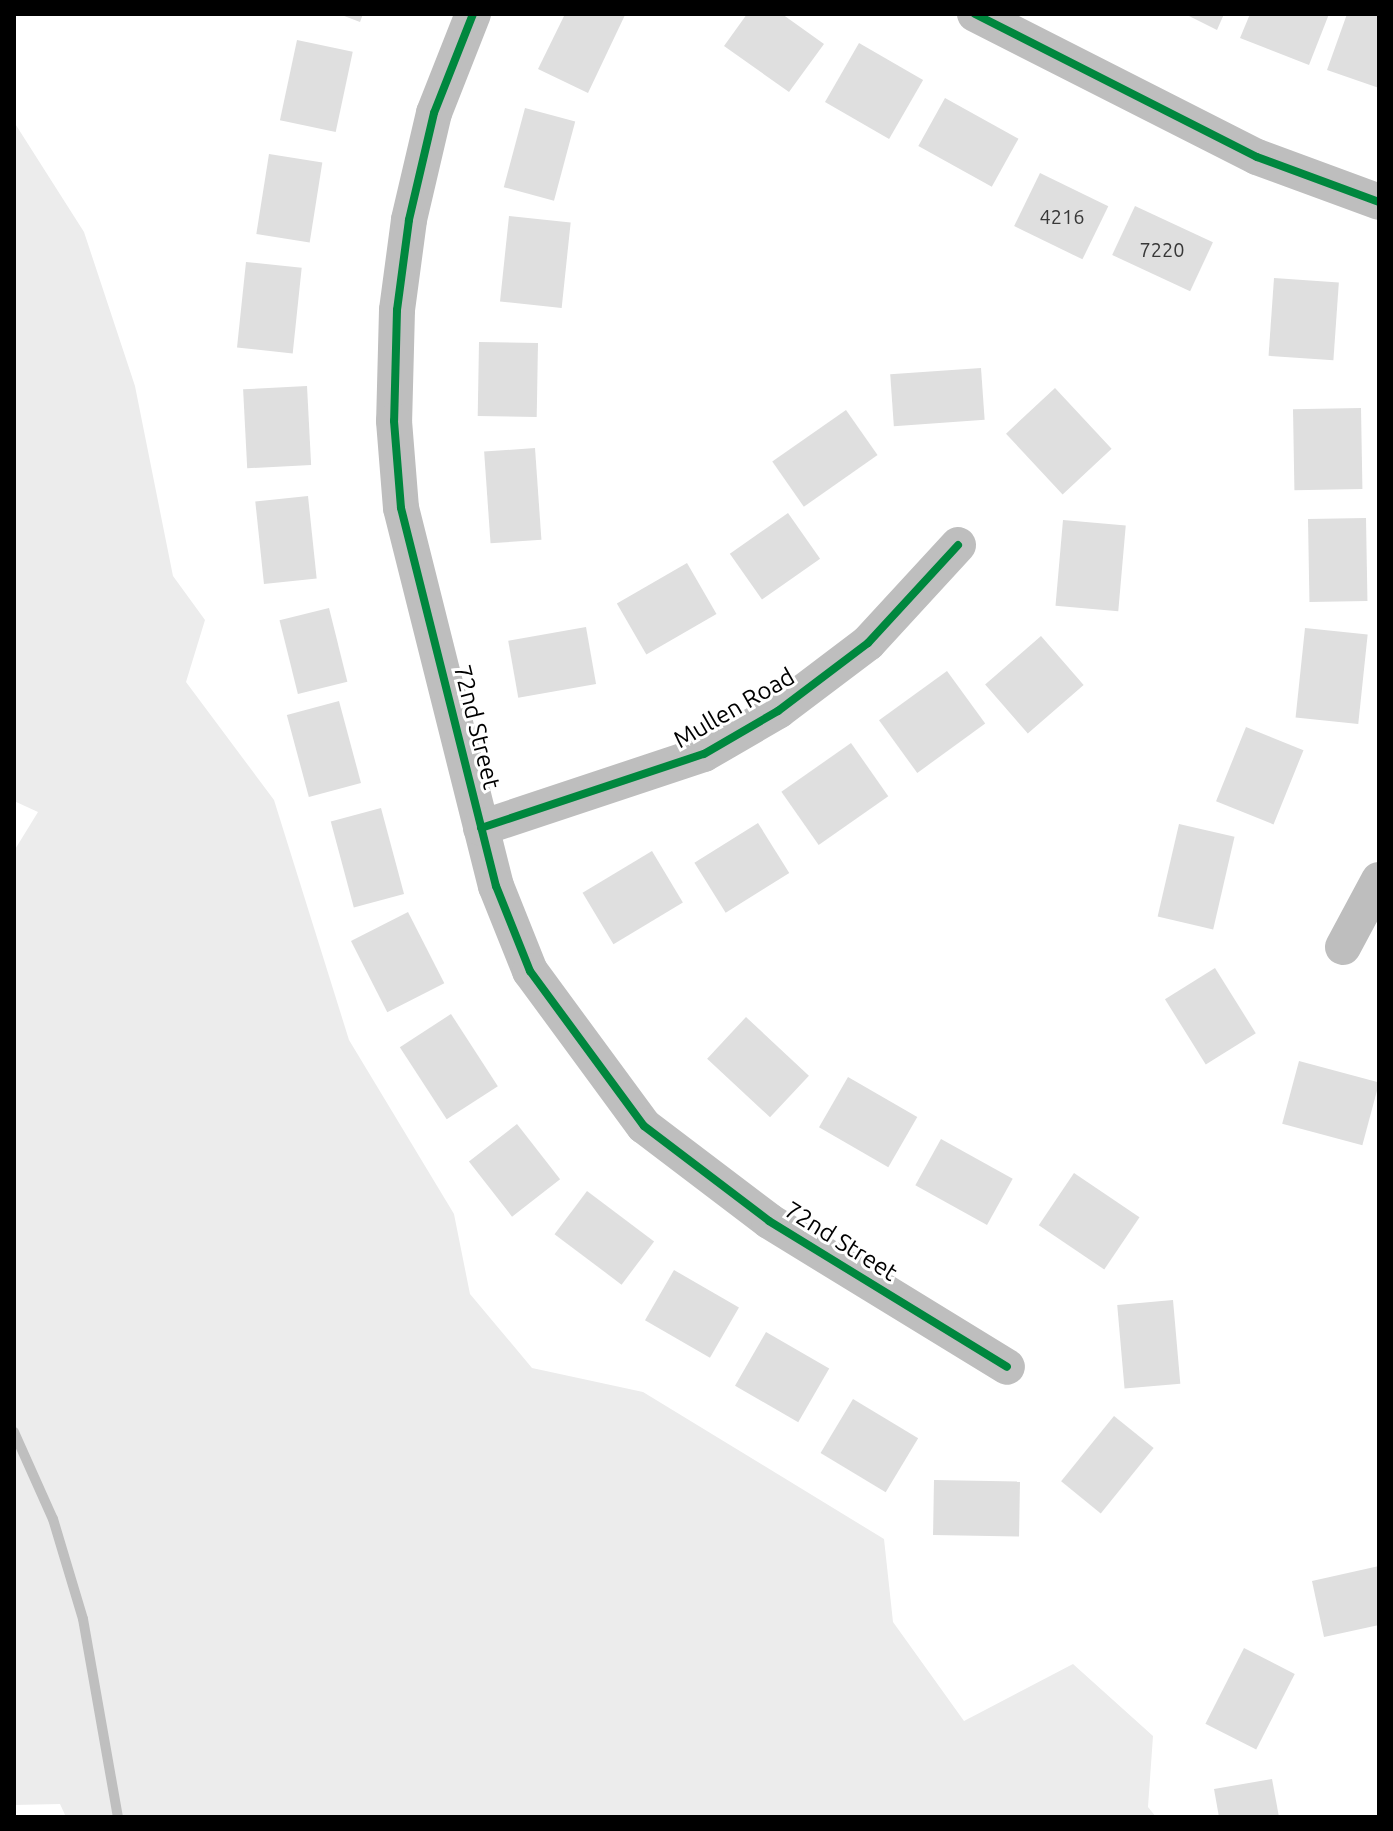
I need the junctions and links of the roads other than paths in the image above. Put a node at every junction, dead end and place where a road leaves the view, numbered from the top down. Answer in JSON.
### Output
{"nodes":[{"id":1,"x":473,"y":14,"type":"edge"},
{"id":2,"x":975,"y":14,"type":"edge"},
{"id":3,"x":1379,"y":202,"type":"edge"},
{"id":4,"x":958,"y":545,"type":"dead end"},
{"id":5,"x":481,"y":828,"type":"junction"},
{"id":6,"x":1379,"y":880,"type":"edge"},
{"id":7,"x":1343,"y":947,"type":"dead end"},
{"id":8,"x":1007,"y":1367,"type":"dead end"}],
"edges":[{"from":1,"to":5,"type":"street","name":"72nd Street"},
{"from":2,"to":3,"type":"street"},
{"from":4,"to":5,"type":"street","name":"Mullen Road"},
{"from":5,"to":8,"type":"street","name":"72nd Street"},
{"from":6,"to":7,"type":"street"}]}
